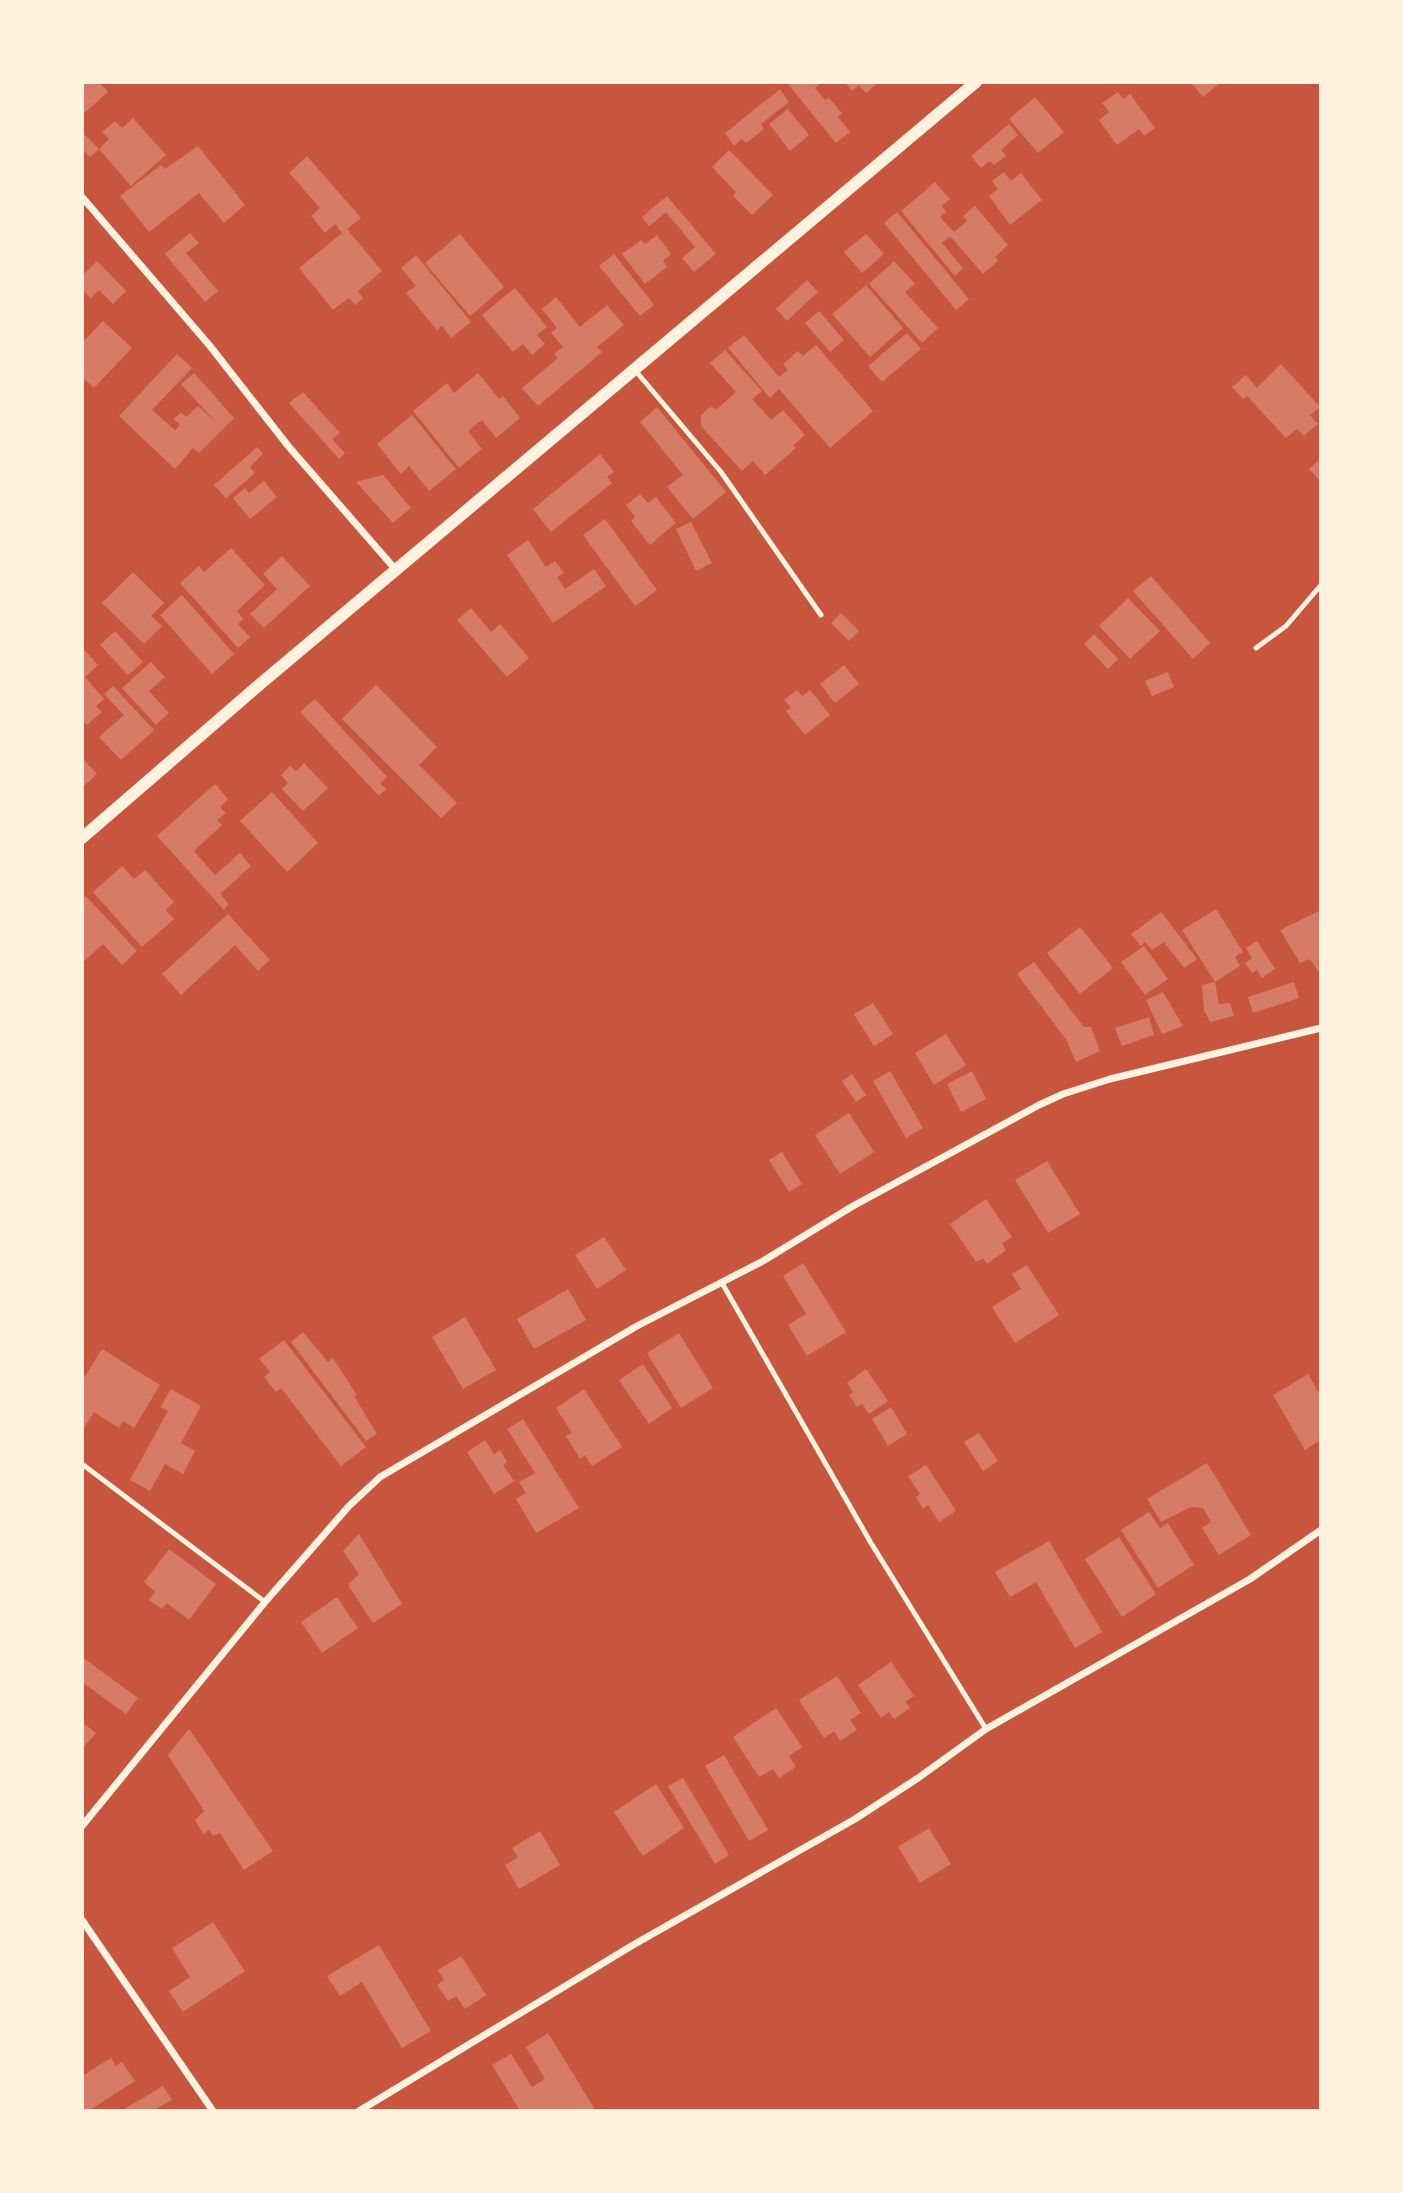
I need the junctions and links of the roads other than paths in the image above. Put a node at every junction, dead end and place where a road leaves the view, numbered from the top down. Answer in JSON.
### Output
{"nodes":[{"id":1,"x":976,"y":82,"type":"edge"},
{"id":2,"x":82,"y":197,"type":"edge"},
{"id":3,"x":634,"y":369,"type":"junction"},
{"id":4,"x":396,"y":570,"type":"junction"},
{"id":5,"x":1321,"y":585,"type":"edge"},
{"id":6,"x":821,"y":614,"type":"dead end"},
{"id":7,"x":1256,"y":648,"type":"dead end"},
{"id":8,"x":82,"y":838,"type":"edge"},
{"id":9,"x":1321,"y":1028,"type":"edge"},
{"id":10,"x":722,"y":1283,"type":"junction"},
{"id":11,"x":82,"y":1464,"type":"edge"},
{"id":12,"x":1321,"y":1530,"type":"edge"},
{"id":13,"x":265,"y":1602,"type":"junction"},
{"id":14,"x":986,"y":1729,"type":"junction"},
{"id":15,"x":82,"y":1826,"type":"edge"},
{"id":16,"x":82,"y":1920,"type":"edge"},
{"id":17,"x":213,"y":2111,"type":"edge"},
{"id":18,"x":359,"y":2111,"type":"edge"}],
"edges":[{"from":1,"to":3,"type":"street"},
{"from":2,"to":4,"type":"street"},
{"from":3,"to":4,"type":"street"},
{"from":3,"to":6,"type":"lane"},
{"from":4,"to":8,"type":"street"},
{"from":5,"to":7,"type":"lane"},
{"from":9,"to":10,"type":"street"},
{"from":10,"to":13,"type":"street"},
{"from":10,"to":14,"type":"lane"},
{"from":11,"to":13,"type":"lane"},
{"from":12,"to":14,"type":"street"},
{"from":13,"to":15,"type":"street"},
{"from":14,"to":18,"type":"street"},
{"from":16,"to":17,"type":"street"}]}
